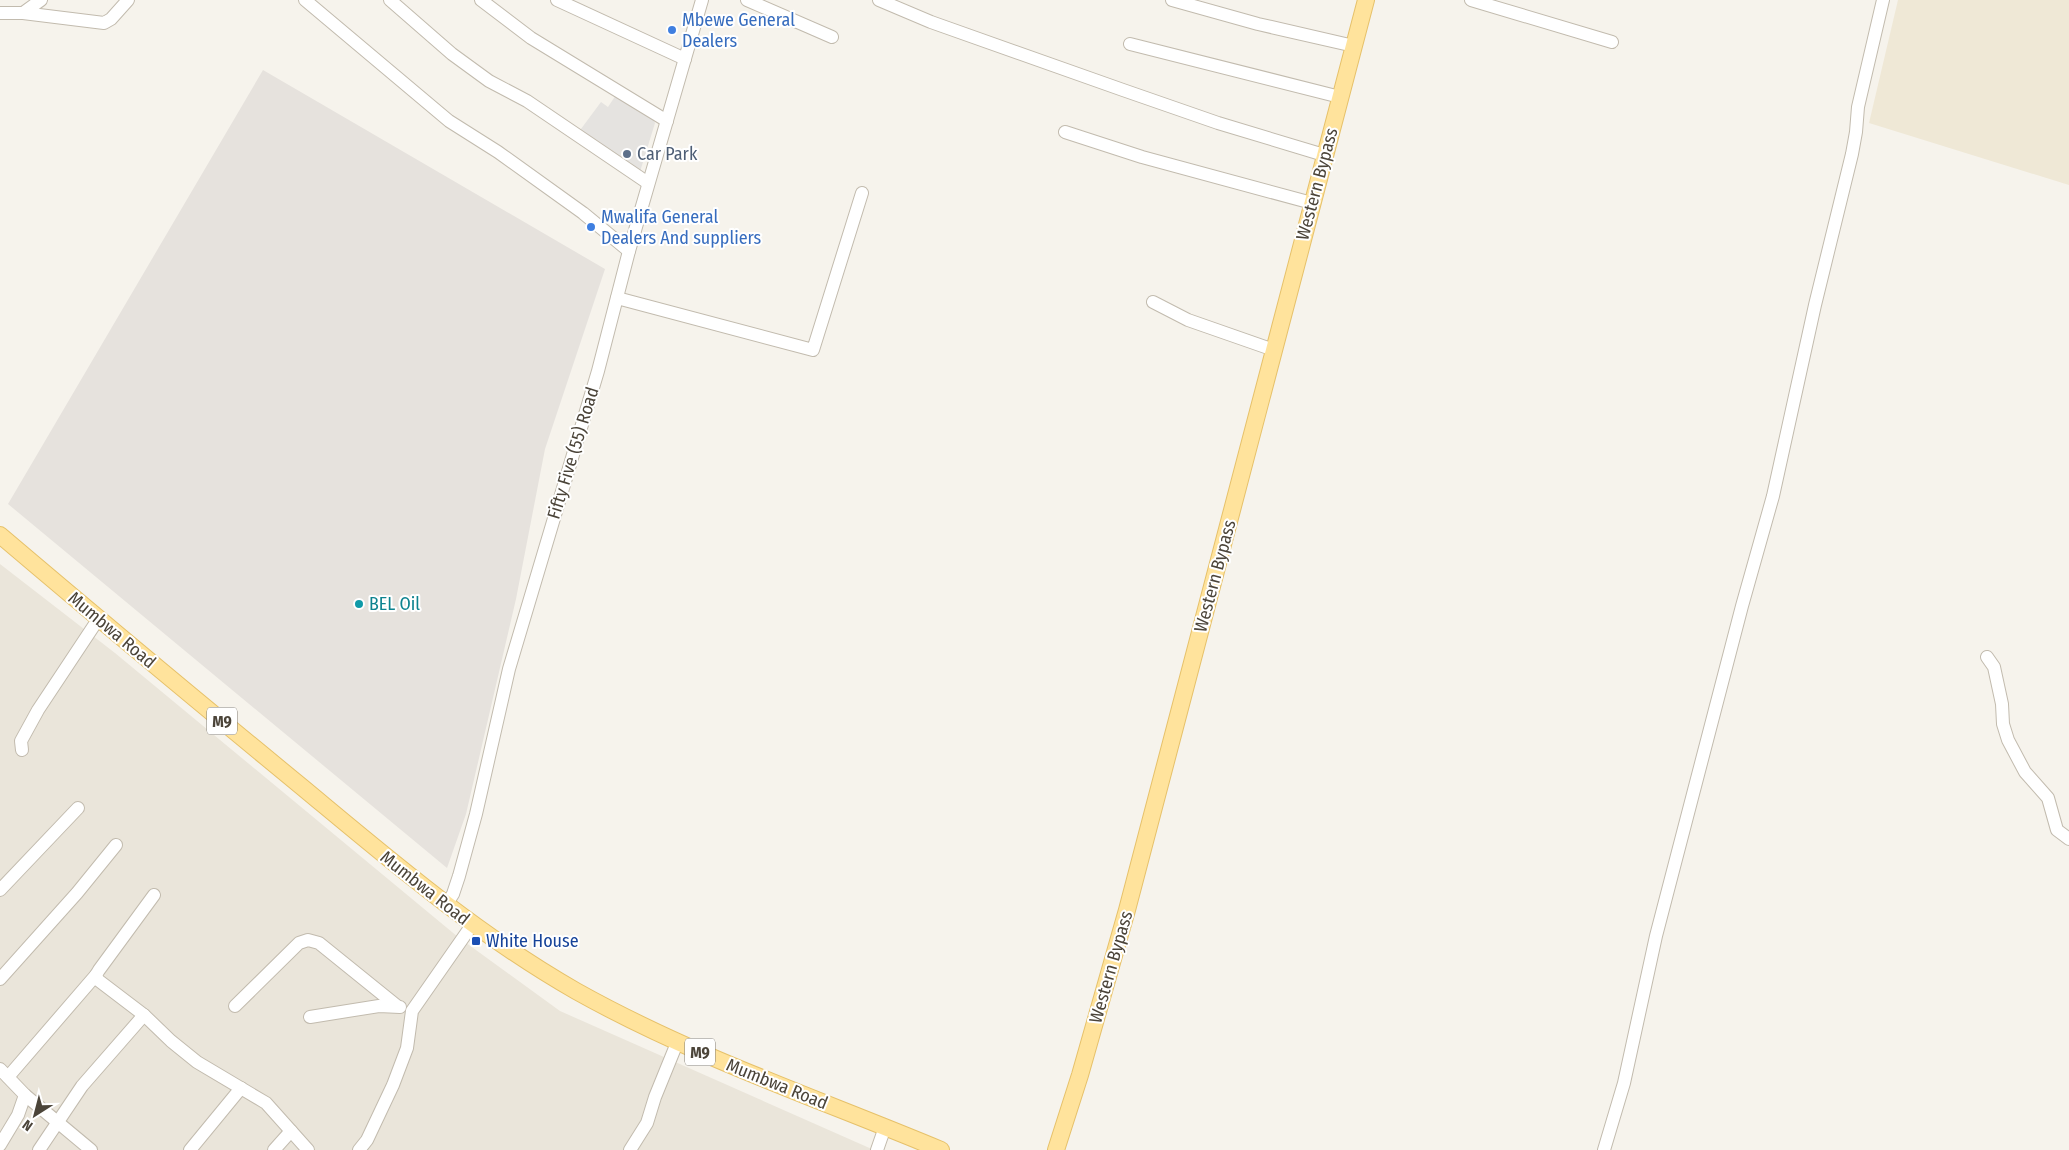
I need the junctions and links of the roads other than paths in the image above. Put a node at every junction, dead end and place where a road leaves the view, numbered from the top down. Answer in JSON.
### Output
{"nodes":[{"id":1,"x":42,"y":0,"type":"edge"},
{"id":2,"x":128,"y":0,"type":"edge"},
{"id":3,"x":305,"y":0,"type":"edge"},
{"id":4,"x":390,"y":0,"type":"edge"},
{"id":5,"x":481,"y":0,"type":"edge"},
{"id":6,"x":557,"y":0,"type":"edge"},
{"id":7,"x":702,"y":0,"type":"edge"},
{"id":8,"x":747,"y":0,"type":"edge"},
{"id":9,"x":879,"y":0,"type":"edge"},
{"id":10,"x":1172,"y":0,"type":"edge"},
{"id":11,"x":1366,"y":0,"type":"edge"},
{"id":12,"x":1471,"y":0,"type":"edge"},
{"id":13,"x":1883,"y":0,"type":"edge"},
{"id":14,"x":0,"y":13,"type":"edge"},
{"id":15,"x":24,"y":14,"type":"junction"},
{"id":16,"x":832,"y":37,"type":"dead end"},
{"id":17,"x":1612,"y":42,"type":"dead end"},
{"id":18,"x":1130,"y":44,"type":"dead end"},
{"id":19,"x":1354,"y":46,"type":"junction"},
{"id":20,"x":685,"y":59,"type":"junction"},
{"id":21,"x":1340,"y":97,"type":"junction"},
{"id":22,"x":667,"y":121,"type":"junction"},
{"id":23,"x":1065,"y":132,"type":"dead end"},
{"id":24,"x":1324,"y":155,"type":"junction"},
{"id":25,"x":648,"y":183,"type":"junction"},
{"id":26,"x":862,"y":193,"type":"dead end"},
{"id":27,"x":1312,"y":203,"type":"junction"},
{"id":28,"x":629,"y":251,"type":"junction"},
{"id":29,"x":617,"y":298,"type":"junction"},
{"id":30,"x":1153,"y":302,"type":"dead end"},
{"id":31,"x":1274,"y":350,"type":"junction"},
{"id":32,"x":0,"y":535,"type":"edge"},
{"id":33,"x":98,"y":618,"type":"junction"},
{"id":34,"x":1987,"y":657,"type":"dead end"},
{"id":35,"x":22,"y":750,"type":"dead end"},
{"id":36,"x":78,"y":808,"type":"dead end"},
{"id":37,"x":2069,"y":840,"type":"edge"},
{"id":38,"x":116,"y":845,"type":"dead end"},
{"id":39,"x":0,"y":890,"type":"edge"},
{"id":40,"x":154,"y":895,"type":"dead end"},
{"id":41,"x":446,"y":905,"type":"junction"},
{"id":42,"x":472,"y":925,"type":"junction"},
{"id":43,"x":96,"y":975,"type":"junction"},
{"id":44,"x":0,"y":979,"type":"edge"},
{"id":45,"x":235,"y":1006,"type":"dead end"},
{"id":46,"x":397,"y":1006,"type":"junction"},
{"id":47,"x":412,"y":1012,"type":"junction"},
{"id":48,"x":144,"y":1015,"type":"junction"},
{"id":49,"x":310,"y":1017,"type":"dead end"},
{"id":50,"x":677,"y":1043,"type":"junction"},
{"id":51,"x":4,"y":1073,"type":"edge"},
{"id":52,"x":241,"y":1088,"type":"junction"},
{"id":53,"x":25,"y":1095,"type":"junction"},
{"id":54,"x":58,"y":1122,"type":"junction"},
{"id":55,"x":885,"y":1127,"type":"junction"},
{"id":56,"x":291,"y":1130,"type":"junction"},
{"id":57,"x":1061,"y":1142,"type":"edge"},
{"id":58,"x":0,"y":1145,"type":"edge"},
{"id":59,"x":39,"y":1150,"type":"edge"},
{"id":60,"x":92,"y":1150,"type":"edge"},
{"id":61,"x":190,"y":1150,"type":"edge"},
{"id":62,"x":274,"y":1150,"type":"edge"},
{"id":63,"x":308,"y":1150,"type":"edge"},
{"id":64,"x":359,"y":1150,"type":"edge"},
{"id":65,"x":630,"y":1150,"type":"edge"},
{"id":66,"x":877,"y":1150,"type":"edge"},
{"id":67,"x":942,"y":1150,"type":"edge"},
{"id":68,"x":1048,"y":1150,"type":"edge"},
{"id":69,"x":1056,"y":1150,"type":"edge"},
{"id":70,"x":1604,"y":1150,"type":"edge"}],
"edges":[{"from":1,"to":15,"type":"street"},
{"from":2,"to":15,"type":"street"},
{"from":3,"to":28,"type":"street"},
{"from":4,"to":25,"type":"street"},
{"from":5,"to":22,"type":"street"},
{"from":6,"to":20,"type":"street"},
{"from":7,"to":20,"type":"street","name":"Fifty Five (55) Road"},
{"from":8,"to":16,"type":"street"},
{"from":9,"to":24,"type":"street"},
{"from":10,"to":19,"type":"street"},
{"from":11,"to":19,"type":"main road","name":"Western Bypass"},
{"from":12,"to":17,"type":"street"},
{"from":13,"to":70,"type":"street"},
{"from":14,"to":15,"type":"street"},
{"from":18,"to":21,"type":"street"},
{"from":19,"to":21,"type":"main road","name":"Western Bypass"},
{"from":20,"to":22,"type":"street","name":"Fifty Five (55) Road"},
{"from":21,"to":24,"type":"main road","name":"Western Bypass"},
{"from":22,"to":25,"type":"street","name":"Fifty Five (55) Road"},
{"from":23,"to":27,"type":"street"},
{"from":24,"to":27,"type":"main road","name":"Western Bypass"},
{"from":25,"to":28,"type":"street","name":"Fifty Five (55) Road"},
{"from":26,"to":29,"type":"street"},
{"from":27,"to":31,"type":"main road","name":"Western Bypass"},
{"from":28,"to":29,"type":"street","name":"Fifty Five (55) Road"},
{"from":29,"to":41,"type":"street","name":"Fifty Five (55) Road"},
{"from":30,"to":31,"type":"street"},
{"from":31,"to":57,"type":"main road","name":"Western Bypass"},
{"from":32,"to":33,"type":"main road","name":"Mumbwa Road","number":"M9"},
{"from":33,"to":35,"type":"street"},
{"from":33,"to":41,"type":"main road","name":"Mumbwa Road","number":"M9"},
{"from":34,"to":37,"type":"street"},
{"from":36,"to":39,"type":"street"},
{"from":38,"to":44,"type":"street"},
{"from":40,"to":43,"type":"street"},
{"from":41,"to":42,"type":"main road","name":"Mumbwa Road","number":"M9"},
{"from":42,"to":47,"type":"street"},
{"from":42,"to":50,"type":"main road","name":"Mumbwa Road","number":"M9"},
{"from":43,"to":48,"type":"street"},
{"from":43,"to":51,"type":"street"},
{"from":45,"to":46,"type":"street"},
{"from":46,"to":47,"type":"street"},
{"from":46,"to":49,"type":"street"},
{"from":47,"to":64,"type":"street"},
{"from":48,"to":52,"type":"street"},
{"from":48,"to":54,"type":"street"},
{"from":50,"to":55,"type":"main road","name":"Mumbwa Road","number":"M9"},
{"from":50,"to":65,"type":"street"},
{"from":51,"to":53,"type":"street"},
{"from":52,"to":56,"type":"street"},
{"from":52,"to":61,"type":"street"},
{"from":53,"to":54,"type":"street"},
{"from":53,"to":58,"type":"street"},
{"from":54,"to":59,"type":"street"},
{"from":54,"to":60,"type":"street"},
{"from":55,"to":66,"type":"street"},
{"from":55,"to":67,"type":"main road","name":"Mumbwa Road","number":"M9"},
{"from":56,"to":62,"type":"street"},
{"from":56,"to":63,"type":"street"},
{"from":57,"to":68,"type":"main road"},
{"from":57,"to":69,"type":"main road","name":"Western Bypass"}]}
